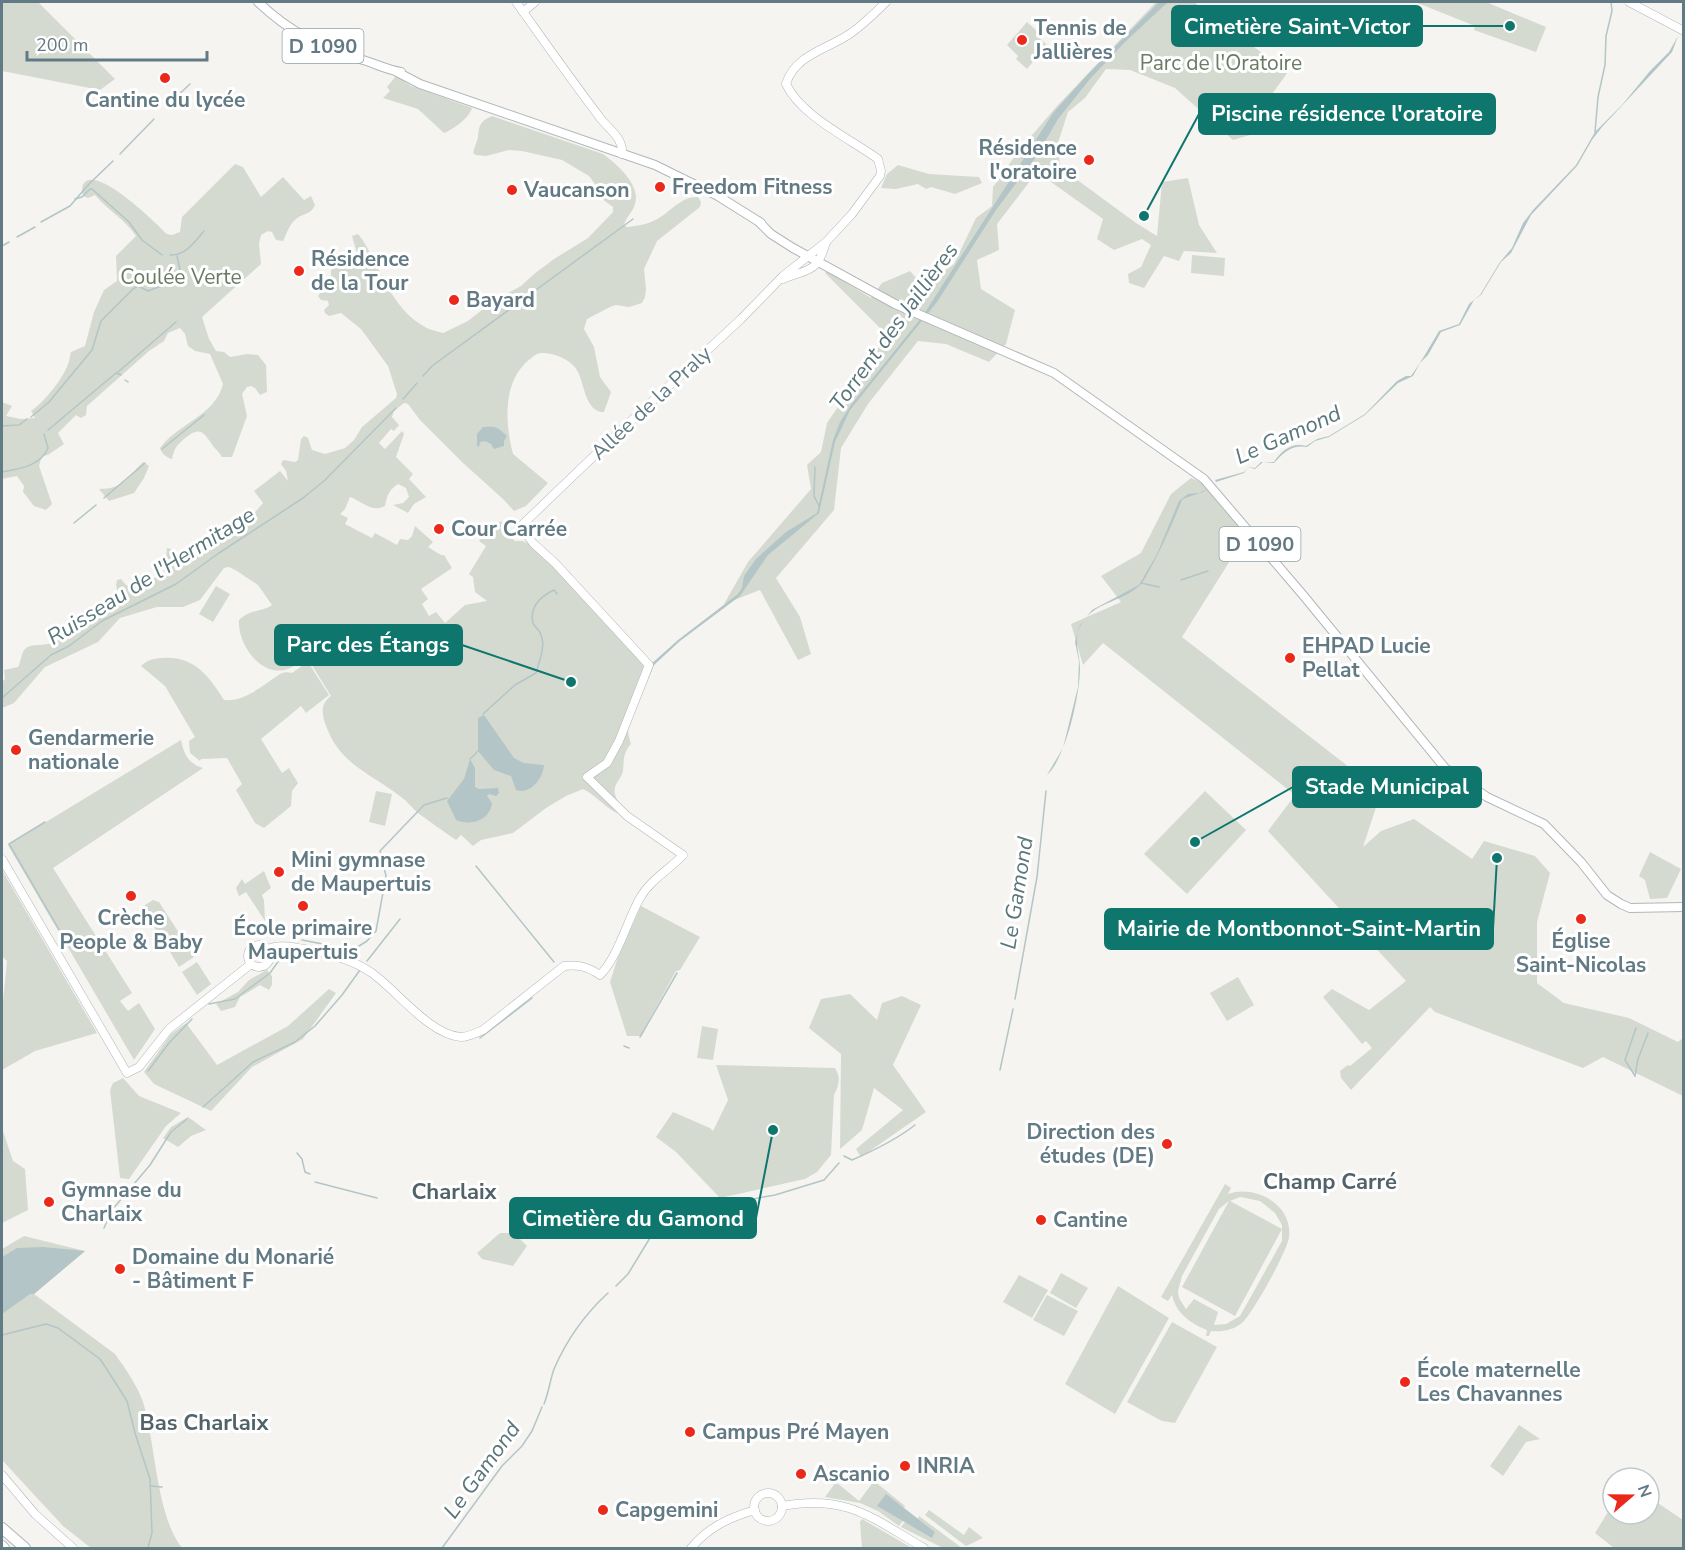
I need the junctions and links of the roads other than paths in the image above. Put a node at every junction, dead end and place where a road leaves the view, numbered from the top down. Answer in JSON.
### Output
{"nodes":[{"id":1,"x":258,"y":2,"type":"edge"},
{"id":2,"x":516,"y":2,"type":"edge"},
{"id":3,"x":535,"y":2,"type":"edge"},
{"id":4,"x":886,"y":2,"type":"edge"},
{"id":5,"x":1629,"y":2,"type":"edge"},
{"id":6,"x":524,"y":12,"type":"junction"},
{"id":7,"x":1683,"y":31,"type":"edge"},
{"id":8,"x":622,"y":153,"type":"junction"},
{"id":9,"x":814,"y":257,"type":"junction"},
{"id":10,"x":2,"y":859,"type":"edge"},
{"id":11,"x":1683,"y":907,"type":"edge"},
{"id":12,"x":268,"y":949,"type":"junction"},
{"id":13,"x":251,"y":964,"type":"junction"},
{"id":14,"x":2,"y":1475,"type":"edge"},
{"id":15,"x":782,"y":1506,"type":"junction"},
{"id":16,"x":755,"y":1510,"type":"junction"},
{"id":17,"x":2,"y":1528,"type":"edge"},
{"id":18,"x":25,"y":1548,"type":"edge"},
{"id":19,"x":73,"y":1548,"type":"edge"},
{"id":20,"x":691,"y":1548,"type":"edge"},
{"id":21,"x":924,"y":1548,"type":"edge"}],
"edges":[{"from":1,"to":8,"type":"main road","number":"D 1090"},
{"from":2,"to":6,"type":"street"},
{"from":3,"to":6,"type":"street"},
{"from":4,"to":9,"type":"street","name":"Allée de la Praly"},
{"from":5,"to":7,"type":"street"},
{"from":6,"to":8,"type":"street"},
{"from":8,"to":9,"type":"main road","number":"D 1090"},
{"from":9,"to":11,"type":"main road","number":"D 1090"},
{"from":9,"to":12,"type":"street","name":"Allée de la Praly"},
{"from":10,"to":13,"type":"street"},
{"from":12,"to":13,"type":"street"},
{"from":12,"to":13,"type":"street"},
{"from":14,"to":19,"type":"street"},
{"from":15,"to":16,"type":"street"},
{"from":15,"to":16,"type":"street"},
{"from":15,"to":21,"type":"street"},
{"from":16,"to":20,"type":"street"},
{"from":17,"to":18,"type":"highway"}]}
